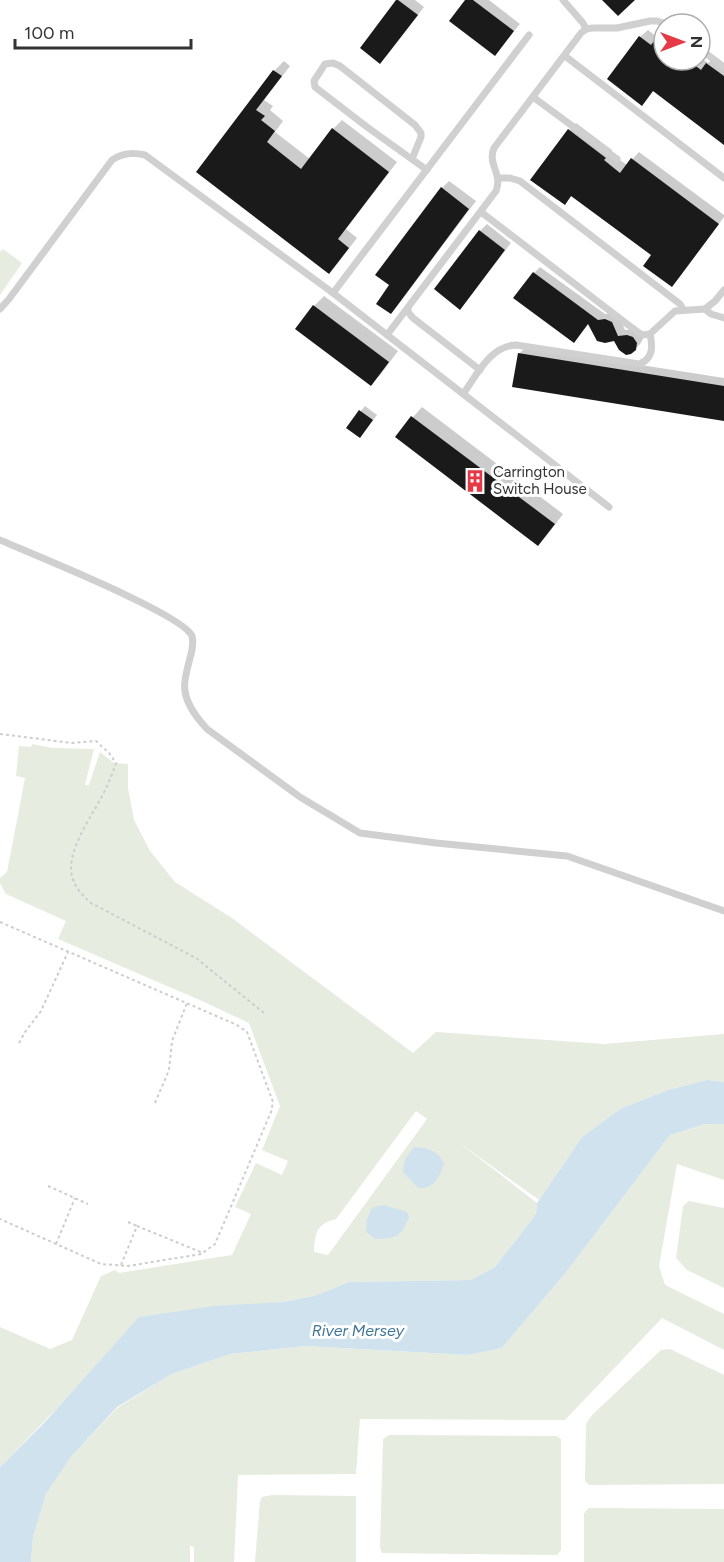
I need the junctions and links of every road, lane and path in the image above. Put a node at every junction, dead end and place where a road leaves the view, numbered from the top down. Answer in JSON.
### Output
{"nodes":[{"id":1,"x":563,"y":0,"type":"edge"},
{"id":2,"x":652,"y":21,"type":"edge"},
{"id":3,"x":586,"y":29,"type":"junction"},
{"id":4,"x":529,"y":35,"type":"dead end"},
{"id":5,"x":564,"y":56,"type":"junction"},
{"id":6,"x":533,"y":97,"type":"junction"},
{"id":7,"x":412,"y":159,"type":"junction"},
{"id":8,"x":616,"y":159,"type":"dead end"},
{"id":9,"x":427,"y":170,"type":"junction"},
{"id":10,"x":499,"y":178,"type":"junction"},
{"id":11,"x":724,"y":178,"type":"edge"},
{"id":12,"x":481,"y":212,"type":"junction"},
{"id":13,"x":333,"y":293,"type":"junction"},
{"id":14,"x":723,"y":294,"type":"edge"},
{"id":15,"x":408,"y":308,"type":"junction"},
{"id":16,"x":0,"y":309,"type":"edge"},
{"id":17,"x":683,"y":309,"type":"junction"},
{"id":18,"x":705,"y":309,"type":"junction"},
{"id":19,"x":724,"y":318,"type":"edge"},
{"id":20,"x":650,"y":334,"type":"junction"},
{"id":21,"x":387,"y":335,"type":"junction"},
{"id":22,"x":480,"y":370,"type":"junction"},
{"id":23,"x":463,"y":394,"type":"junction"},
{"id":24,"x":609,"y":507,"type":"dead end"},
{"id":25,"x":0,"y":540,"type":"edge"},
{"id":26,"x":0,"y":734,"type":"edge"},
{"id":27,"x":724,"y":911,"type":"edge"},
{"id":28,"x":0,"y":922,"type":"edge"},
{"id":29,"x":68,"y":952,"type":"junction"},
{"id":30,"x":187,"y":1003,"type":"junction"},
{"id":31,"x":264,"y":1013,"type":"dead end"},
{"id":32,"x":19,"y":1043,"type":"dead end"},
{"id":33,"x":155,"y":1103,"type":"dead end"},
{"id":34,"x":48,"y":1186,"type":"dead end"},
{"id":35,"x":75,"y":1198,"type":"junction"},
{"id":36,"x":88,"y":1204,"type":"dead end"},
{"id":37,"x":0,"y":1219,"type":"edge"},
{"id":38,"x":128,"y":1222,"type":"dead end"},
{"id":39,"x":137,"y":1226,"type":"junction"},
{"id":40,"x":56,"y":1244,"type":"junction"},
{"id":41,"x":203,"y":1253,"type":"junction"},
{"id":42,"x":122,"y":1265,"type":"junction"}],
"edges":[{"from":1,"to":3,"type":"lane"},
{"from":2,"to":3,"type":"lane"},
{"from":3,"to":5,"type":"lane"},
{"from":4,"to":9,"type":"lane"},
{"from":5,"to":6,"type":"lane"},
{"from":5,"to":11,"type":"lane"},
{"from":6,"to":8,"type":"lane"},
{"from":6,"to":10,"type":"lane"},
{"from":7,"to":7,"type":"lane"},
{"from":7,"to":9,"type":"lane"},
{"from":9,"to":13,"type":"lane"},
{"from":10,"to":12,"type":"lane"},
{"from":10,"to":17,"type":"lane"},
{"from":12,"to":15,"type":"lane"},
{"from":12,"to":20,"type":"lane"},
{"from":13,"to":16,"type":"lane"},
{"from":13,"to":21,"type":"lane"},
{"from":14,"to":18,"type":"lane"},
{"from":15,"to":21,"type":"lane"},
{"from":15,"to":22,"type":"lane"},
{"from":17,"to":18,"type":"lane"},
{"from":17,"to":20,"type":"lane"},
{"from":18,"to":19,"type":"lane"},
{"from":20,"to":22,"type":"lane"},
{"from":21,"to":23,"type":"lane"},
{"from":22,"to":23,"type":"lane"},
{"from":23,"to":24,"type":"lane"},
{"from":25,"to":27,"type":"lane"},
{"from":26,"to":31,"type":"path"},
{"from":28,"to":29,"type":"path"},
{"from":29,"to":30,"type":"path"},
{"from":29,"to":32,"type":"path"},
{"from":30,"to":33,"type":"path"},
{"from":30,"to":41,"type":"path"},
{"from":34,"to":35,"type":"path"},
{"from":35,"to":36,"type":"path"},
{"from":35,"to":40,"type":"path"},
{"from":37,"to":40,"type":"path"},
{"from":38,"to":39,"type":"path"},
{"from":39,"to":41,"type":"path"},
{"from":39,"to":42,"type":"path"},
{"from":40,"to":42,"type":"path"},
{"from":41,"to":42,"type":"path"}]}
